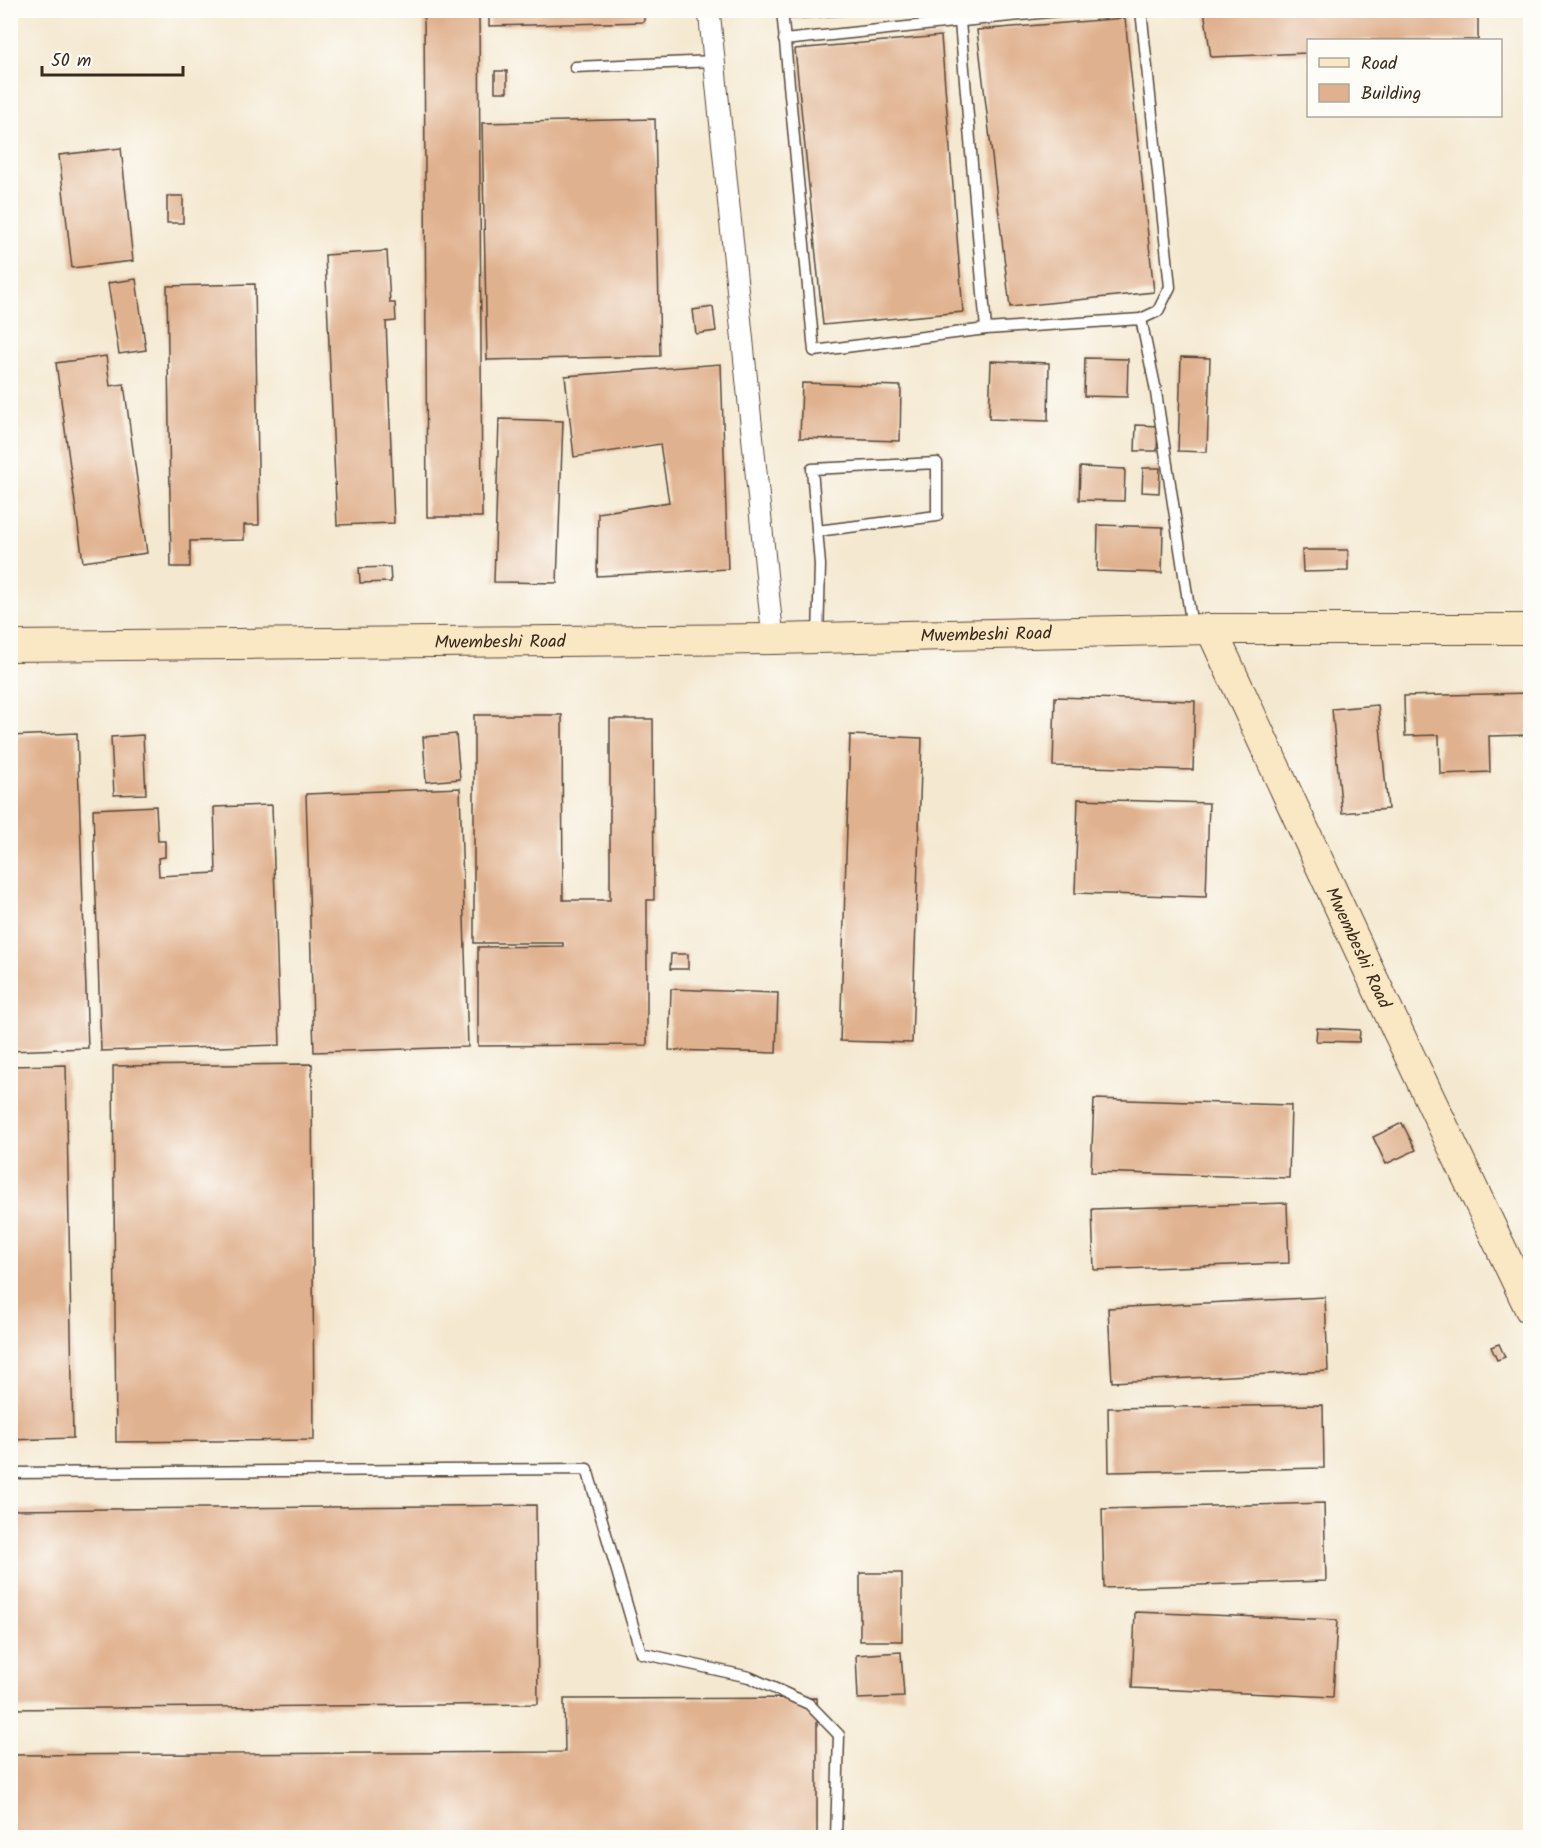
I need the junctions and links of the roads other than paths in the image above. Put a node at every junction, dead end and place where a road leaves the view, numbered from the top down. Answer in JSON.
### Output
{"nodes":[{"id":1,"x":709,"y":10,"type":"edge"},
{"id":2,"x":782,"y":10,"type":"edge"},
{"id":3,"x":1068,"y":10,"type":"edge"},
{"id":4,"x":1141,"y":10,"type":"edge"},
{"id":5,"x":960,"y":16,"type":"edge"},
{"id":6,"x":784,"y":40,"type":"junction"},
{"id":7,"x":714,"y":61,"type":"junction"},
{"id":8,"x":575,"y":67,"type":"dead end"},
{"id":9,"x":1141,"y":319,"type":"junction"},
{"id":10,"x":986,"y":329,"type":"junction"},
{"id":11,"x":817,"y":531,"type":"junction"},
{"id":12,"x":1530,"y":629,"type":"edge"},
{"id":13,"x":1202,"y":630,"type":"junction"},
{"id":14,"x":818,"y":638,"type":"junction"},
{"id":15,"x":773,"y":639,"type":"junction"},
{"id":16,"x":10,"y":646,"type":"edge"},
{"id":17,"x":1526,"y":1292,"type":"edge"},
{"id":18,"x":10,"y":1473,"type":"edge"},
{"id":19,"x":836,"y":1838,"type":"edge"}],
"edges":[{"from":1,"to":7,"type":"street"},
{"from":2,"to":6,"type":"lane"},
{"from":3,"to":5,"type":"lane"},
{"from":4,"to":9,"type":"lane"},
{"from":5,"to":6,"type":"lane"},
{"from":5,"to":10,"type":"lane"},
{"from":6,"to":10,"type":"lane"},
{"from":7,"to":8,"type":"lane"},
{"from":7,"to":15,"type":"street"},
{"from":9,"to":10,"type":"lane"},
{"from":9,"to":13,"type":"lane"},
{"from":11,"to":11,"type":"lane"},
{"from":11,"to":14,"type":"lane"},
{"from":12,"to":13,"type":"street"},
{"from":13,"to":14,"type":"street","name":"Mwembeshi Road"},
{"from":13,"to":17,"type":"street","name":"Mwembeshi Road"},
{"from":14,"to":15,"type":"street","name":"Mwembeshi Road"},
{"from":15,"to":16,"type":"street","name":"Mwembeshi Road"},
{"from":18,"to":19,"type":"lane"}]}
